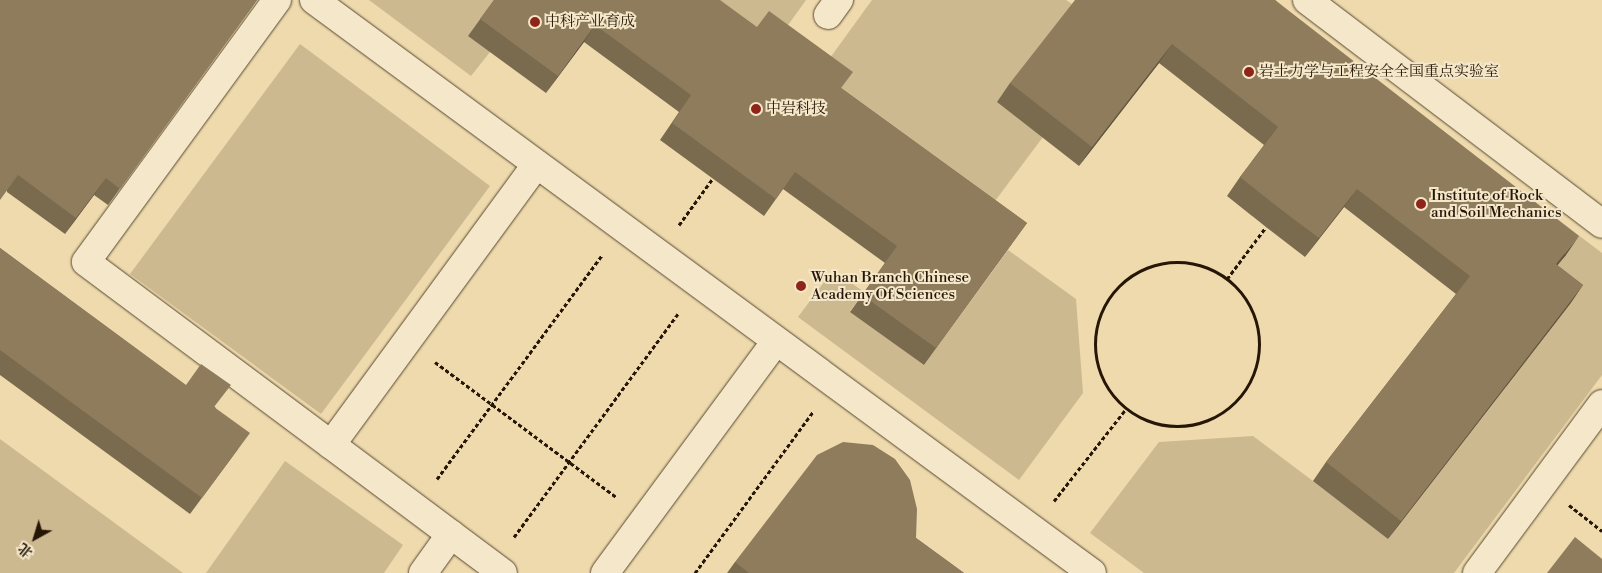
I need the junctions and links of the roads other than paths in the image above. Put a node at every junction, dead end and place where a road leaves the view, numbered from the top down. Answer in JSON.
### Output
{"nodes":[{"id":1,"x":277,"y":0,"type":"edge"},
{"id":2,"x":314,"y":0,"type":"edge"},
{"id":3,"x":1307,"y":0,"type":"edge"},
{"id":4,"x":537,"y":164,"type":"junction"},
{"id":5,"x":1602,"y":224,"type":"edge"},
{"id":6,"x":776,"y":341,"type":"junction"},
{"id":7,"x":1602,"y":404,"type":"edge"},
{"id":8,"x":331,"y":445,"type":"junction"},
{"id":9,"x":451,"y":534,"type":"junction"},
{"id":10,"x":498,"y":570,"type":"edge"},
{"id":11,"x":423,"y":573,"type":"edge"},
{"id":12,"x":604,"y":573,"type":"edge"},
{"id":13,"x":1092,"y":573,"type":"edge"},
{"id":14,"x":1477,"y":573,"type":"edge"}],
"edges":[{"from":1,"to":8,"type":"street"},
{"from":2,"to":4,"type":"street"},
{"from":3,"to":5,"type":"street"},
{"from":4,"to":6,"type":"street"},
{"from":4,"to":8,"type":"street"},
{"from":6,"to":12,"type":"street"},
{"from":6,"to":13,"type":"street"},
{"from":7,"to":14,"type":"street"},
{"from":8,"to":9,"type":"street"},
{"from":9,"to":10,"type":"street"},
{"from":9,"to":11,"type":"street"}]}
